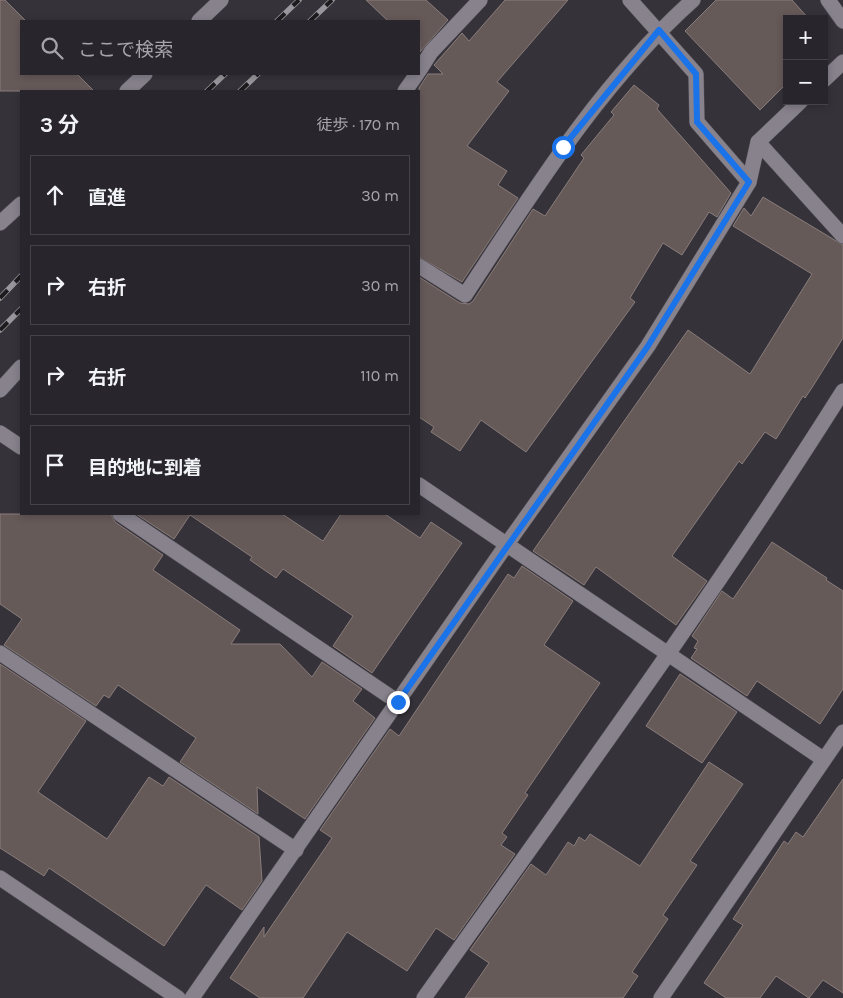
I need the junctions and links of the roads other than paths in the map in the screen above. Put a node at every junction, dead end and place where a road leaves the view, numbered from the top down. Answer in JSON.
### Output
{"nodes":[{"id":1,"x":221,"y":0,"type":"edge"},
{"id":2,"x":480,"y":0,"type":"edge"},
{"id":3,"x":630,"y":0,"type":"edge"},
{"id":4,"x":693,"y":0,"type":"edge"},
{"id":5,"x":828,"y":0,"type":"edge"},
{"id":6,"x":200,"y":20,"type":"edge"},
{"id":7,"x":843,"y":21,"type":"edge"},
{"id":8,"x":659,"y":30,"type":"junction"},
{"id":9,"x":843,"y":62,"type":"edge"},
{"id":10,"x":420,"y":69,"type":"edge"},
{"id":11,"x":144,"y":75,"type":"edge"},
{"id":12,"x":416,"y":75,"type":"edge"},
{"id":13,"x":828,"y":76,"type":"edge"},
{"id":14,"x":129,"y":90,"type":"edge"},
{"id":15,"x":406,"y":90,"type":"edge"},
{"id":16,"x":797,"y":105,"type":"edge"},
{"id":17,"x":758,"y":142,"type":"junction"},
{"id":18,"x":749,"y":182,"type":"junction"},
{"id":19,"x":20,"y":205,"type":"edge"},
{"id":20,"x":0,"y":223,"type":"edge"},
{"id":21,"x":843,"y":236,"type":"edge"},
{"id":22,"x":420,"y":267,"type":"edge"},
{"id":23,"x":20,"y":368,"type":"edge"},
{"id":24,"x":0,"y":390,"type":"edge"},
{"id":25,"x":843,"y":391,"type":"edge"},
{"id":26,"x":0,"y":433,"type":"edge"},
{"id":27,"x":20,"y":446,"type":"edge"},
{"id":28,"x":420,"y":486,"type":"edge"},
{"id":29,"x":121,"y":515,"type":"edge"},
{"id":30,"x":507,"y":544,"type":"junction"},
{"id":31,"x":0,"y":652,"type":"edge"},
{"id":32,"x":668,"y":653,"type":"junction"},
{"id":33,"x":398,"y":702,"type":"junction"},
{"id":34,"x":843,"y":732,"type":"edge"},
{"id":35,"x":823,"y":760,"type":"junction"},
{"id":36,"x":296,"y":850,"type":"junction"},
{"id":37,"x":0,"y":878,"type":"edge"},
{"id":38,"x":178,"y":998,"type":"edge"},
{"id":39,"x":192,"y":998,"type":"edge"},
{"id":40,"x":424,"y":998,"type":"edge"},
{"id":41,"x":661,"y":998,"type":"edge"}],
"edges":[{"from":1,"to":6,"type":"street"},
{"from":2,"to":10,"type":"street"},
{"from":3,"to":8,"type":"street"},
{"from":4,"to":8,"type":"street"},
{"from":5,"to":7,"type":"street"},
{"from":8,"to":18,"type":"street"},
{"from":8,"to":22,"type":"street"},
{"from":9,"to":13,"type":"street"},
{"from":11,"to":14,"type":"street"},
{"from":12,"to":15,"type":"street"},
{"from":16,"to":17,"type":"street"},
{"from":17,"to":18,"type":"street"},
{"from":17,"to":21,"type":"street"},
{"from":18,"to":30,"type":"street"},
{"from":19,"to":20,"type":"street"},
{"from":23,"to":24,"type":"street"},
{"from":25,"to":32,"type":"street"},
{"from":26,"to":27,"type":"street"},
{"from":28,"to":30,"type":"street"},
{"from":29,"to":33,"type":"street"},
{"from":30,"to":32,"type":"street"},
{"from":30,"to":33,"type":"street"},
{"from":31,"to":36,"type":"street"},
{"from":32,"to":35,"type":"street"},
{"from":32,"to":40,"type":"street"},
{"from":33,"to":36,"type":"street"},
{"from":34,"to":35,"type":"street"},
{"from":35,"to":41,"type":"street"},
{"from":36,"to":39,"type":"street"},
{"from":37,"to":38,"type":"street"}]}
